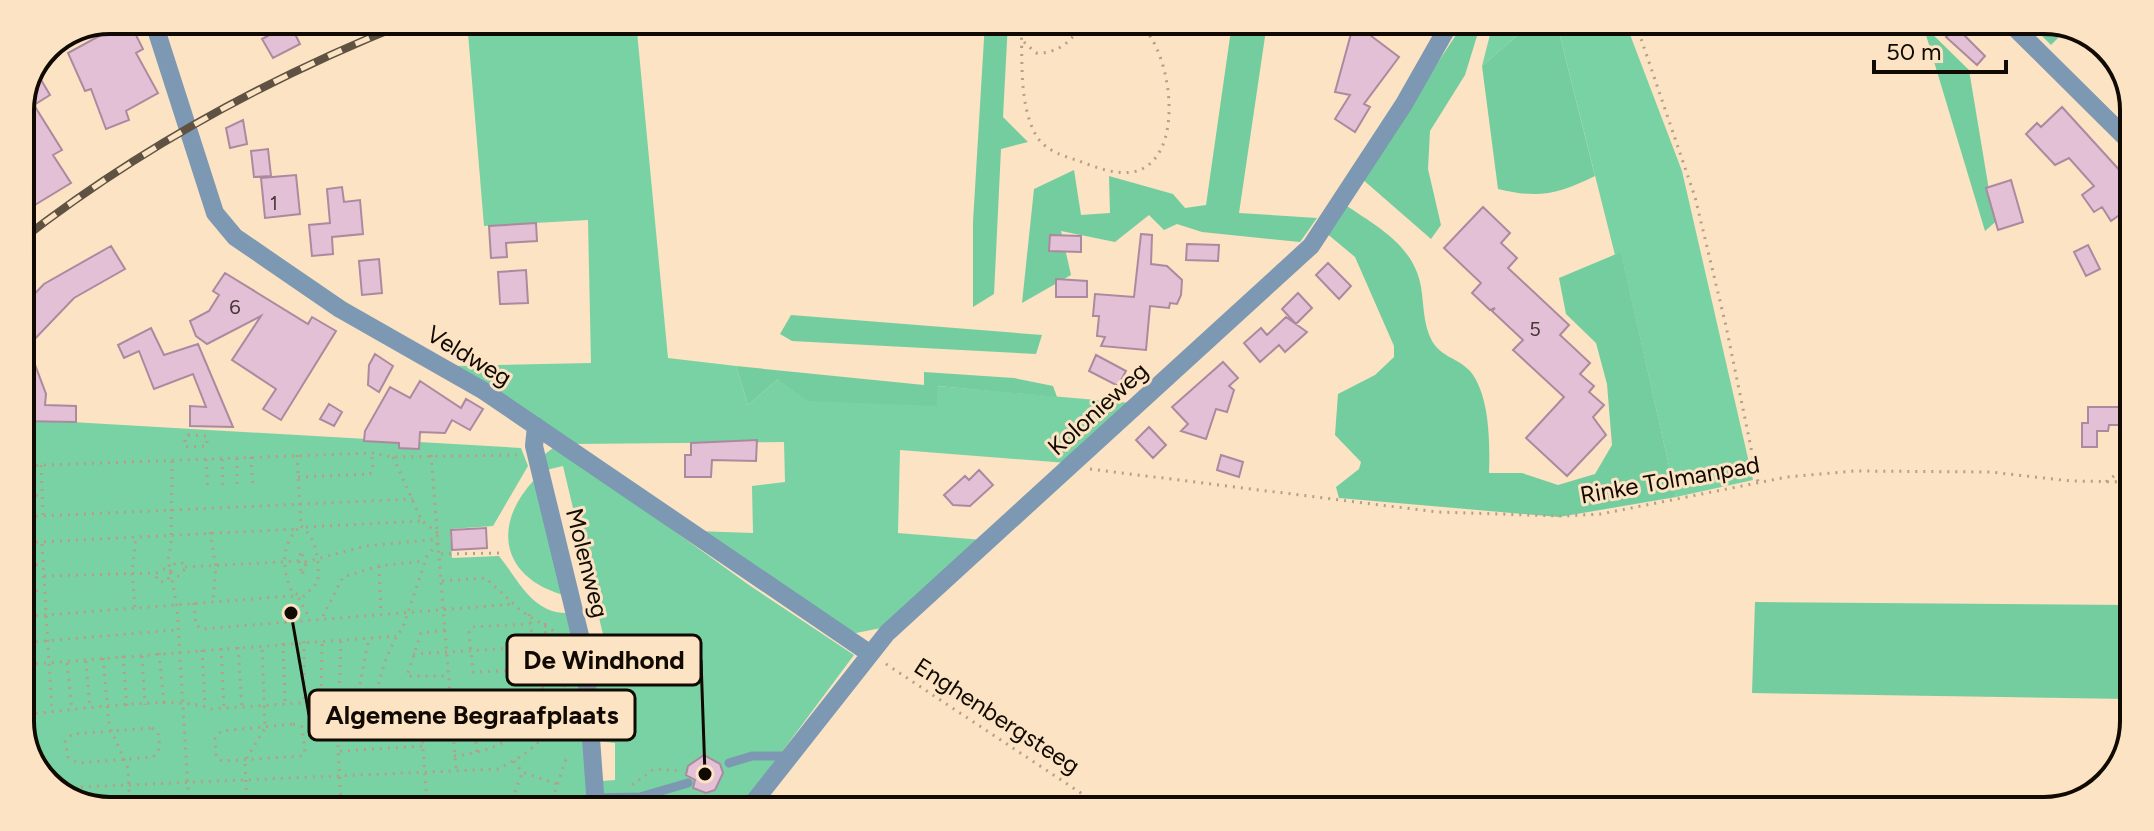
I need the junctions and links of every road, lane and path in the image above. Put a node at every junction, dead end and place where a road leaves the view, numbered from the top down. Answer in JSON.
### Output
{"nodes":[{"id":1,"x":157,"y":34,"type":"edge"},
{"id":2,"x":1074,"y":34,"type":"edge"},
{"id":3,"x":1150,"y":34,"type":"edge"},
{"id":4,"x":1444,"y":34,"type":"edge"},
{"id":5,"x":1639,"y":34,"type":"edge"},
{"id":6,"x":2021,"y":34,"type":"edge"},
{"id":7,"x":1022,"y":35,"type":"joint"},
{"id":8,"x":2120,"y":132,"type":"edge"},
{"id":9,"x":536,"y":426,"type":"junction"},
{"id":10,"x":196,"y":448,"type":"junction"},
{"id":11,"x":372,"y":453,"type":"junction"},
{"id":12,"x":297,"y":455,"type":"junction"},
{"id":13,"x":431,"y":455,"type":"junction"},
{"id":14,"x":251,"y":457,"type":"junction"},
{"id":15,"x":393,"y":457,"type":"junction"},
{"id":16,"x":537,"y":457,"type":"junction"},
{"id":17,"x":237,"y":458,"type":"junction"},
{"id":18,"x":206,"y":459,"type":"junction"},
{"id":19,"x":222,"y":459,"type":"junction"},
{"id":20,"x":196,"y":460,"type":"junction"},
{"id":21,"x":172,"y":461,"type":"junction"},
{"id":22,"x":1075,"y":462,"type":"junction"},
{"id":23,"x":34,"y":465,"type":"edge"},
{"id":24,"x":41,"y":465,"type":"junction"},
{"id":25,"x":2120,"y":471,"type":"edge"},
{"id":26,"x":298,"y":477,"type":"junction"},
{"id":27,"x":1758,"y":482,"type":"junction"},
{"id":28,"x":2106,"y":482,"type":"junction"},
{"id":29,"x":2120,"y":482,"type":"edge"},
{"id":30,"x":223,"y":489,"type":"dead end"},
{"id":31,"x":237,"y":489,"type":"dead end"},
{"id":32,"x":253,"y":489,"type":"dead end"},
{"id":33,"x":208,"y":491,"type":"dead end"},
{"id":34,"x":41,"y":495,"type":"junction"},
{"id":35,"x":34,"y":496,"type":"edge"},
{"id":36,"x":413,"y":499,"type":"junction"},
{"id":37,"x":300,"y":503,"type":"junction"},
{"id":38,"x":171,"y":507,"type":"junction"},
{"id":39,"x":34,"y":516,"type":"edge"},
{"id":40,"x":43,"y":516,"type":"junction"},
{"id":41,"x":422,"y":521,"type":"junction"},
{"id":42,"x":301,"y":527,"type":"junction"},
{"id":43,"x":210,"y":532,"type":"junction"},
{"id":44,"x":172,"y":534,"type":"junction"},
{"id":45,"x":136,"y":536,"type":"junction"},
{"id":46,"x":439,"y":538,"type":"junction"},
{"id":47,"x":34,"y":543,"type":"edge"},
{"id":48,"x":42,"y":543,"type":"junction"},
{"id":49,"x":505,"y":553,"type":"dead end"},
{"id":50,"x":441,"y":554,"type":"junction"},
{"id":51,"x":318,"y":560,"type":"junction"},
{"id":52,"x":284,"y":561,"type":"junction"},
{"id":53,"x":299,"y":561,"type":"junction"},
{"id":54,"x":425,"y":561,"type":"junction"},
{"id":55,"x":305,"y":562,"type":"junction"},
{"id":56,"x":43,"y":564,"type":"junction"},
{"id":57,"x":34,"y":565,"type":"edge"},
{"id":58,"x":379,"y":566,"type":"junction"},
{"id":59,"x":185,"y":567,"type":"junction"},
{"id":60,"x":216,"y":567,"type":"junction"},
{"id":61,"x":132,"y":572,"type":"junction"},
{"id":62,"x":170,"y":572,"type":"junction"},
{"id":63,"x":156,"y":573,"type":"junction"},
{"id":64,"x":44,"y":576,"type":"junction"},
{"id":65,"x":442,"y":581,"type":"junction"},
{"id":66,"x":44,"y":590,"type":"junction"},
{"id":67,"x":34,"y":591,"type":"edge"},
{"id":68,"x":298,"y":597,"type":"junction"},
{"id":69,"x":213,"y":601,"type":"junction"},
{"id":70,"x":194,"y":603,"type":"junction"},
{"id":71,"x":514,"y":604,"type":"junction"},
{"id":72,"x":135,"y":607,"type":"junction"},
{"id":73,"x":177,"y":607,"type":"junction"},
{"id":74,"x":444,"y":608,"type":"junction"},
{"id":75,"x":409,"y":612,"type":"junction"},
{"id":76,"x":381,"y":614,"type":"junction"},
{"id":77,"x":529,"y":614,"type":"junction"},
{"id":78,"x":45,"y":615,"type":"junction"},
{"id":79,"x":34,"y":616,"type":"edge"},
{"id":80,"x":322,"y":618,"type":"junction"},
{"id":81,"x":310,"y":619,"type":"junction"},
{"id":82,"x":545,"y":623,"type":"junction"},
{"id":83,"x":530,"y":624,"type":"junction"},
{"id":84,"x":177,"y":630,"type":"junction"},
{"id":85,"x":445,"y":630,"type":"junction"},
{"id":86,"x":396,"y":636,"type":"junction"},
{"id":87,"x":369,"y":637,"type":"junction"},
{"id":88,"x":341,"y":639,"type":"junction"},
{"id":89,"x":322,"y":640,"type":"junction"},
{"id":90,"x":47,"y":641,"type":"junction"},
{"id":91,"x":304,"y":641,"type":"junction"},
{"id":92,"x":563,"y":641,"type":"dead end"},
{"id":93,"x":34,"y":642,"type":"edge"},
{"id":94,"x":283,"y":643,"type":"junction"},
{"id":95,"x":262,"y":645,"type":"junction"},
{"id":96,"x":533,"y":646,"type":"junction"},
{"id":97,"x":238,"y":647,"type":"junction"},
{"id":98,"x":221,"y":648,"type":"junction"},
{"id":99,"x":202,"y":650,"type":"junction"},
{"id":100,"x":180,"y":651,"type":"junction"},
{"id":101,"x":470,"y":651,"type":"junction"},
{"id":102,"x":447,"y":652,"type":"junction"},
{"id":103,"x":159,"y":653,"type":"junction"},
{"id":104,"x":869,"y":653,"type":"junction"},
{"id":105,"x":413,"y":654,"type":"junction"},
{"id":106,"x":142,"y":655,"type":"junction"},
{"id":107,"x":123,"y":656,"type":"junction"},
{"id":108,"x":103,"y":658,"type":"junction"},
{"id":109,"x":86,"y":660,"type":"junction"},
{"id":110,"x":67,"y":661,"type":"junction"},
{"id":111,"x":49,"y":662,"type":"junction"},
{"id":112,"x":34,"y":664,"type":"edge"},
{"id":113,"x":569,"y":664,"type":"dead end"},
{"id":114,"x":449,"y":676,"type":"junction"},
{"id":115,"x":542,"y":691,"type":"junction"},
{"id":116,"x":517,"y":692,"type":"junction"},
{"id":117,"x":492,"y":693,"type":"junction"},
{"id":118,"x":450,"y":694,"type":"junction"},
{"id":119,"x":471,"y":694,"type":"junction"},
{"id":120,"x":375,"y":698,"type":"junction"},
{"id":121,"x":357,"y":700,"type":"junction"},
{"id":122,"x":339,"y":701,"type":"junction"},
{"id":123,"x":321,"y":702,"type":"junction"},
{"id":124,"x":164,"y":703,"type":"junction"},
{"id":125,"x":304,"y":703,"type":"junction"},
{"id":126,"x":184,"y":704,"type":"junction"},
{"id":127,"x":285,"y":704,"type":"junction"},
{"id":128,"x":145,"y":705,"type":"junction"},
{"id":129,"x":267,"y":705,"type":"junction"},
{"id":130,"x":205,"y":706,"type":"junction"},
{"id":131,"x":127,"y":707,"type":"junction"},
{"id":132,"x":242,"y":707,"type":"junction"},
{"id":133,"x":107,"y":708,"type":"junction"},
{"id":134,"x":224,"y":708,"type":"junction"},
{"id":135,"x":90,"y":709,"type":"junction"},
{"id":136,"x":72,"y":711,"type":"junction"},
{"id":137,"x":52,"y":712,"type":"junction"},
{"id":138,"x":34,"y":714,"type":"edge"},
{"id":139,"x":375,"y":717,"type":"junction"},
{"id":140,"x":265,"y":728,"type":"junction"},
{"id":141,"x":111,"y":730,"type":"junction"},
{"id":142,"x":520,"y":730,"type":"junction"},
{"id":143,"x":502,"y":744,"type":"junction"},
{"id":144,"x":424,"y":746,"type":"junction"},
{"id":145,"x":340,"y":751,"type":"junction"},
{"id":146,"x":477,"y":754,"type":"junction"},
{"id":147,"x":454,"y":756,"type":"junction"},
{"id":148,"x":788,"y":756,"type":"junction"},
{"id":149,"x":125,"y":759,"type":"junction"},
{"id":150,"x":566,"y":759,"type":"dead end"},
{"id":151,"x":245,"y":761,"type":"junction"},
{"id":152,"x":514,"y":761,"type":"junction"},
{"id":153,"x":729,"y":763,"type":"dead end"},
{"id":154,"x":682,"y":771,"type":"dead end"},
{"id":155,"x":456,"y":772,"type":"junction"},
{"id":156,"x":522,"y":772,"type":"junction"},
{"id":157,"x":426,"y":774,"type":"junction"},
{"id":158,"x":339,"y":777,"type":"junction"},
{"id":159,"x":247,"y":781,"type":"junction"},
{"id":160,"x":189,"y":783,"type":"junction"},
{"id":161,"x":688,"y":783,"type":"dead end"},
{"id":162,"x":557,"y":784,"type":"junction"},
{"id":163,"x":128,"y":786,"type":"junction"},
{"id":164,"x":74,"y":788,"type":"edge"},
{"id":165,"x":129,"y":797,"type":"edge"},
{"id":166,"x":189,"y":797,"type":"edge"},
{"id":167,"x":247,"y":797,"type":"edge"},
{"id":168,"x":341,"y":797,"type":"edge"},
{"id":169,"x":427,"y":797,"type":"edge"},
{"id":170,"x":513,"y":797,"type":"edge"},
{"id":171,"x":553,"y":797,"type":"edge"},
{"id":172,"x":596,"y":797,"type":"edge"},
{"id":173,"x":626,"y":797,"type":"joint"},
{"id":174,"x":757,"y":797,"type":"edge"},
{"id":175,"x":1087,"y":797,"type":"edge"}],
"edges":[{"from":1,"to":9,"type":"street","name":"Veldweg"},
{"from":2,"to":7,"type":"path"},
{"from":3,"to":7,"type":"path"},
{"from":4,"to":22,"type":"street","name":"Kolonieweg"},
{"from":5,"to":27,"type":"path"},
{"from":6,"to":8,"type":"street"},
{"from":9,"to":16,"type":"street","name":"Molenweg"},
{"from":9,"to":104,"type":"street","name":"Veldweg"},
{"from":10,"to":10,"type":"path"},
{"from":10,"to":20,"type":"path"},
{"from":11,"to":12,"type":"path"},
{"from":11,"to":15,"type":"path"},
{"from":11,"to":26,"type":"path"},
{"from":12,"to":14,"type":"path"},
{"from":12,"to":26,"type":"path"},
{"from":13,"to":15,"type":"path"},
{"from":13,"to":16,"type":"path"},
{"from":13,"to":46,"type":"path"},
{"from":14,"to":17,"type":"path"},
{"from":14,"to":32,"type":"path"},
{"from":15,"to":36,"type":"path"},
{"from":16,"to":172,"type":"street","name":"Molenweg"},
{"from":17,"to":19,"type":"path"},
{"from":17,"to":31,"type":"path"},
{"from":18,"to":19,"type":"path"},
{"from":18,"to":20,"type":"path"},
{"from":18,"to":33,"type":"path"},
{"from":19,"to":30,"type":"path"},
{"from":20,"to":21,"type":"path"},
{"from":21,"to":24,"type":"path"},
{"from":21,"to":38,"type":"path"},
{"from":22,"to":27,"type":"path","name":"Rinke Tolmanpad"},
{"from":22,"to":104,"type":"street","name":"Kolonieweg"},
{"from":23,"to":24,"type":"path"},
{"from":24,"to":34,"type":"path"},
{"from":25,"to":28,"type":"path"},
{"from":26,"to":37,"type":"path"},
{"from":27,"to":28,"type":"path","name":"Rinke Tolmanpad"},
{"from":28,"to":29,"type":"path","name":"Rinke Tolmanpad"},
{"from":34,"to":35,"type":"path"},
{"from":34,"to":40,"type":"path"},
{"from":36,"to":37,"type":"path"},
{"from":36,"to":41,"type":"path"},
{"from":37,"to":38,"type":"path"},
{"from":37,"to":42,"type":"path"},
{"from":38,"to":40,"type":"path"},
{"from":38,"to":44,"type":"path"},
{"from":39,"to":40,"type":"path"},
{"from":41,"to":42,"type":"path"},
{"from":41,"to":46,"type":"path"},
{"from":42,"to":43,"type":"path"},
{"from":42,"to":51,"type":"path"},
{"from":42,"to":52,"type":"path"},
{"from":43,"to":44,"type":"path"},
{"from":43,"to":60,"type":"path"},
{"from":44,"to":45,"type":"path"},
{"from":44,"to":62,"type":"path"},
{"from":45,"to":48,"type":"path"},
{"from":45,"to":61,"type":"path"},
{"from":46,"to":50,"type":"path"},
{"from":46,"to":51,"type":"path"},
{"from":46,"to":54,"type":"path"},
{"from":47,"to":48,"type":"path"},
{"from":48,"to":56,"type":"path"},
{"from":49,"to":50,"type":"path"},
{"from":50,"to":65,"type":"path"},
{"from":51,"to":55,"type":"path"},
{"from":51,"to":68,"type":"path"},
{"from":52,"to":53,"type":"path"},
{"from":52,"to":60,"type":"path"},
{"from":52,"to":68,"type":"path"},
{"from":53,"to":55,"type":"path"},
{"from":53,"to":55,"type":"path"},
{"from":54,"to":58,"type":"path"},
{"from":54,"to":75,"type":"path"},
{"from":56,"to":57,"type":"path"},
{"from":56,"to":64,"type":"path"},
{"from":58,"to":76,"type":"path"},
{"from":58,"to":80,"type":"path"},
{"from":59,"to":60,"type":"path"},
{"from":59,"to":62,"type":"path"},
{"from":59,"to":62,"type":"path"},
{"from":60,"to":69,"type":"path"},
{"from":61,"to":63,"type":"path"},
{"from":61,"to":64,"type":"path"},
{"from":61,"to":72,"type":"path"},
{"from":62,"to":63,"type":"path"},
{"from":62,"to":63,"type":"path"},
{"from":62,"to":73,"type":"path"},
{"from":64,"to":66,"type":"path"},
{"from":65,"to":71,"type":"path"},
{"from":65,"to":74,"type":"path"},
{"from":66,"to":67,"type":"path"},
{"from":66,"to":78,"type":"path"},
{"from":68,"to":69,"type":"path"},
{"from":68,"to":81,"type":"path"},
{"from":69,"to":70,"type":"path"},
{"from":70,"to":73,"type":"path"},
{"from":70,"to":81,"type":"path"},
{"from":71,"to":74,"type":"path"},
{"from":71,"to":77,"type":"path"},
{"from":72,"to":73,"type":"path"},
{"from":72,"to":78,"type":"path"},
{"from":73,"to":84,"type":"path"},
{"from":74,"to":75,"type":"path"},
{"from":74,"to":85,"type":"path"},
{"from":75,"to":76,"type":"path"},
{"from":75,"to":86,"type":"path"},
{"from":76,"to":80,"type":"path"},
{"from":77,"to":82,"type":"path"},
{"from":77,"to":83,"type":"path"},
{"from":78,"to":79,"type":"path"},
{"from":78,"to":90,"type":"path"},
{"from":80,"to":81,"type":"path"},
{"from":82,"to":92,"type":"path"},
{"from":82,"to":115,"type":"path"},
{"from":83,"to":96,"type":"path"},
{"from":83,"to":101,"type":"path"},
{"from":84,"to":90,"type":"path"},
{"from":84,"to":100,"type":"path"},
{"from":85,"to":102,"type":"path"},
{"from":85,"to":105,"type":"path"},
{"from":86,"to":87,"type":"path"},
{"from":86,"to":120,"type":"path"},
{"from":87,"to":88,"type":"path"},
{"from":87,"to":121,"type":"path"},
{"from":88,"to":89,"type":"path"},
{"from":88,"to":122,"type":"path"},
{"from":89,"to":91,"type":"path"},
{"from":89,"to":123,"type":"path"},
{"from":90,"to":93,"type":"path"},
{"from":90,"to":111,"type":"path"},
{"from":91,"to":94,"type":"path"},
{"from":91,"to":125,"type":"path"},
{"from":94,"to":95,"type":"path"},
{"from":94,"to":127,"type":"path"},
{"from":95,"to":97,"type":"path"},
{"from":95,"to":129,"type":"path"},
{"from":96,"to":101,"type":"path"},
{"from":96,"to":101,"type":"path"},
{"from":97,"to":98,"type":"path"},
{"from":97,"to":132,"type":"path"},
{"from":98,"to":99,"type":"path"},
{"from":98,"to":134,"type":"path"},
{"from":99,"to":100,"type":"path"},
{"from":99,"to":130,"type":"path"},
{"from":100,"to":103,"type":"path"},
{"from":100,"to":126,"type":"path"},
{"from":101,"to":102,"type":"path"},
{"from":102,"to":105,"type":"path"},
{"from":102,"to":114,"type":"path"},
{"from":103,"to":106,"type":"path"},
{"from":103,"to":124,"type":"path"},
{"from":104,"to":148,"type":"street","name":"Kolonieweg"},
{"from":104,"to":175,"type":"path","name":"Enghenbergsteeg"},
{"from":105,"to":114,"type":"path"},
{"from":106,"to":107,"type":"path"},
{"from":106,"to":128,"type":"path"},
{"from":107,"to":108,"type":"path"},
{"from":107,"to":131,"type":"path"},
{"from":108,"to":109,"type":"path"},
{"from":108,"to":133,"type":"path"},
{"from":109,"to":110,"type":"path"},
{"from":109,"to":135,"type":"path"},
{"from":110,"to":111,"type":"path"},
{"from":110,"to":136,"type":"path"},
{"from":111,"to":112,"type":"path"},
{"from":111,"to":137,"type":"path"},
{"from":113,"to":152,"type":"path"},
{"from":114,"to":118,"type":"path"},
{"from":115,"to":116,"type":"path"},
{"from":115,"to":142,"type":"path"},
{"from":116,"to":117,"type":"path"},
{"from":116,"to":142,"type":"path"},
{"from":117,"to":119,"type":"path"},
{"from":117,"to":143,"type":"path"},
{"from":118,"to":119,"type":"path"},
{"from":118,"to":147,"type":"path"},
{"from":119,"to":146,"type":"path"},
{"from":120,"to":121,"type":"path"},
{"from":120,"to":139,"type":"path"},
{"from":121,"to":122,"type":"path"},
{"from":122,"to":123,"type":"path"},
{"from":123,"to":125,"type":"path"},
{"from":124,"to":126,"type":"path"},
{"from":124,"to":128,"type":"path"},
{"from":125,"to":127,"type":"path"},
{"from":126,"to":130,"type":"path"},
{"from":126,"to":160,"type":"path"},
{"from":127,"to":129,"type":"path"},
{"from":128,"to":131,"type":"path"},
{"from":129,"to":132,"type":"path"},
{"from":129,"to":140,"type":"path"},
{"from":130,"to":134,"type":"path"},
{"from":131,"to":133,"type":"path"},
{"from":132,"to":134,"type":"path"},
{"from":133,"to":135,"type":"path"},
{"from":133,"to":141,"type":"path"},
{"from":135,"to":136,"type":"path"},
{"from":136,"to":137,"type":"path"},
{"from":137,"to":138,"type":"path"},
{"from":139,"to":144,"type":"path"},
{"from":139,"to":145,"type":"path"},
{"from":140,"to":151,"type":"path"},
{"from":140,"to":151,"type":"path"},
{"from":140,"to":151,"type":"path"},
{"from":141,"to":149,"type":"path"},
{"from":141,"to":149,"type":"path"},
{"from":141,"to":149,"type":"path"},
{"from":142,"to":143,"type":"path"},
{"from":143,"to":146,"type":"path"},
{"from":144,"to":145,"type":"path"},
{"from":144,"to":157,"type":"path"},
{"from":145,"to":158,"type":"path"},
{"from":146,"to":147,"type":"path"},
{"from":147,"to":155,"type":"path"},
{"from":148,"to":153,"type":"lane"},
{"from":148,"to":174,"type":"street","name":"Kolonieweg"},
{"from":149,"to":163,"type":"path"},
{"from":150,"to":162,"type":"path"},
{"from":151,"to":159,"type":"path"},
{"from":152,"to":155,"type":"path"},
{"from":152,"to":156,"type":"path"},
{"from":154,"to":173,"type":"path"},
{"from":155,"to":157,"type":"path"},
{"from":156,"to":162,"type":"path"},
{"from":156,"to":170,"type":"path"},
{"from":157,"to":158,"type":"path"},
{"from":157,"to":169,"type":"path"},
{"from":158,"to":159,"type":"path"},
{"from":158,"to":168,"type":"path"},
{"from":159,"to":160,"type":"path"},
{"from":159,"to":167,"type":"path"},
{"from":160,"to":163,"type":"path"},
{"from":160,"to":166,"type":"path"},
{"from":161,"to":173,"type":"lane"},
{"from":162,"to":171,"type":"path"},
{"from":163,"to":164,"type":"path"},
{"from":163,"to":165,"type":"path"}]}
